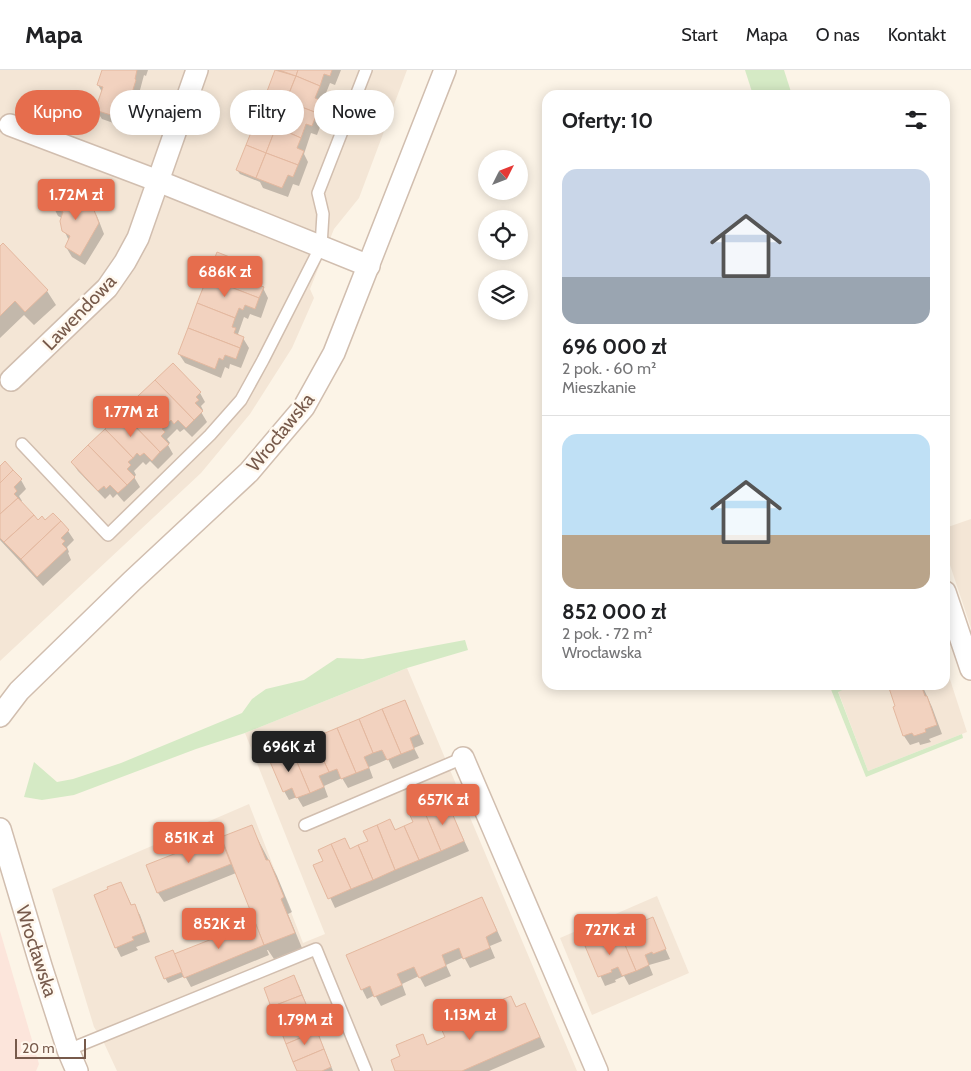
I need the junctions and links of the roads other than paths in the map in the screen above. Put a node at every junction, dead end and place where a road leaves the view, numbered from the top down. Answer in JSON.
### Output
{"nodes":[{"id":1,"x":197,"y":70,"type":"edge"},
{"id":2,"x":366,"y":70,"type":"edge"},
{"id":3,"x":445,"y":70,"type":"edge"},
{"id":4,"x":10,"y":125,"type":"dead end"},
{"id":5,"x":158,"y":181,"type":"junction"},
{"id":6,"x":321,"y":246,"type":"junction"},
{"id":7,"x":369,"y":266,"type":"junction"},
{"id":8,"x":11,"y":380,"type":"dead end"},
{"id":9,"x":22,"y":444,"type":"dead end"},
{"id":10,"x":950,"y":607,"type":"edge"},
{"id":11,"x":971,"y":669,"type":"edge"},
{"id":12,"x":0,"y":716,"type":"edge"},
{"id":13,"x":463,"y":758,"type":"joint"},
{"id":14,"x":304,"y":825,"type":"dead end"},
{"id":15,"x":0,"y":829,"type":"edge"},
{"id":16,"x":68,"y":1050,"type":"junction"},
{"id":17,"x":77,"y":1071,"type":"edge"},
{"id":18,"x":366,"y":1071,"type":"edge"},
{"id":19,"x":597,"y":1071,"type":"edge"}],
"edges":[{"from":1,"to":5,"type":"street","name":"Lawendowa"},
{"from":2,"to":6,"type":"lane"},
{"from":3,"to":7,"type":"street","name":"Wrocławska"},
{"from":4,"to":5,"type":"street"},
{"from":5,"to":6,"type":"street"},
{"from":5,"to":8,"type":"street","name":"Lawendowa"},
{"from":6,"to":7,"type":"street"},
{"from":6,"to":9,"type":"lane"},
{"from":7,"to":12,"type":"street","name":"Wrocławska"},
{"from":10,"to":11,"type":"street"},
{"from":13,"to":14,"type":"lane"},
{"from":13,"to":19,"type":"street"},
{"from":15,"to":16,"type":"street","name":"Wrocławska"},
{"from":16,"to":17,"type":"street","name":"Wrocławska"},
{"from":16,"to":18,"type":"lane"}]}
